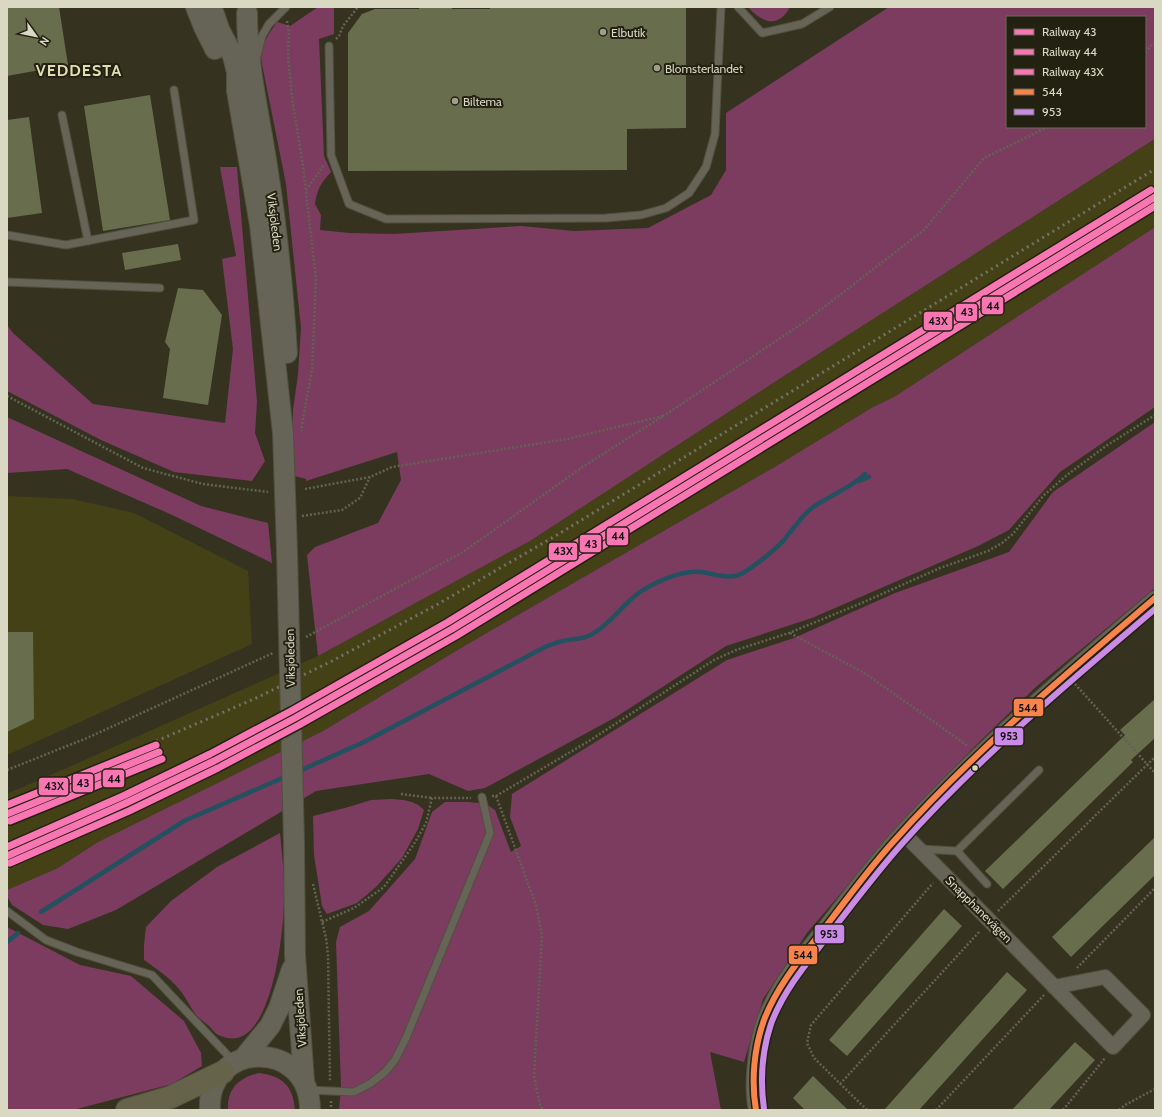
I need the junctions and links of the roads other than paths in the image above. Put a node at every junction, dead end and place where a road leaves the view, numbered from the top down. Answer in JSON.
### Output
{"nodes":[{"id":1,"x":286,"y":7,"type":"edge"},
{"id":2,"x":721,"y":7,"type":"edge"},
{"id":3,"x":738,"y":7,"type":"edge"},
{"id":4,"x":830,"y":7,"type":"edge"},
{"id":5,"x":206,"y":9,"type":"edge"},
{"id":6,"x":248,"y":10,"type":"edge"},
{"id":7,"x":329,"y":46,"type":"road end"},
{"id":8,"x":244,"y":85,"type":"junction"},
{"id":9,"x":174,"y":90,"type":"dead end"},
{"id":10,"x":62,"y":115,"type":"dead end"},
{"id":11,"x":7,"y":235,"type":"edge"},
{"id":12,"x":88,"y":241,"type":"junction"},
{"id":13,"x":7,"y":282,"type":"edge"},
{"id":14,"x":160,"y":288,"type":"dead end"},
{"id":15,"x":1155,"y":598,"type":"edge"},
{"id":16,"x":1040,"y":770,"type":"dead end"},
{"id":17,"x":482,"y":797,"type":"road end"},
{"id":18,"x":902,"y":832,"type":"junction"},
{"id":19,"x":920,"y":849,"type":"junction"},
{"id":20,"x":957,"y":851,"type":"junction"},
{"id":21,"x":987,"y":884,"type":"dead end"},
{"id":22,"x":7,"y":911,"type":"edge"},
{"id":23,"x":296,"y":955,"type":"junction"},
{"id":24,"x":1054,"y":987,"type":"junction"},
{"id":25,"x":234,"y":1065,"type":"junction"},
{"id":26,"x":306,"y":1086,"type":"junction"},
{"id":27,"x":127,"y":1110,"type":"edge"},
{"id":28,"x":210,"y":1110,"type":"edge"},
{"id":29,"x":310,"y":1110,"type":"edge"},
{"id":30,"x":756,"y":1110,"type":"edge"}],
"edges":[{"from":1,"to":8,"type":"lane"},
{"from":2,"to":7,"type":"lane"},
{"from":3,"to":4,"type":"lane"},
{"from":5,"to":6,"type":"main road"},
{"from":5,"to":8,"type":"main road","name":"Viksjöleden"},
{"from":6,"to":8,"type":"main road","name":"Viksjöleden"},
{"from":8,"to":23,"type":"main road","name":"Viksjöleden","bridge":true},
{"from":9,"to":12,"type":"lane"},
{"from":10,"to":12,"type":"lane"},
{"from":11,"to":12,"type":"lane"},
{"from":13,"to":14,"type":"lane"},
{"from":15,"to":18,"type":"street"},
{"from":16,"to":20,"type":"lane"},
{"from":17,"to":26,"type":"lane"},
{"from":18,"to":19,"type":"street","name":"Snapphanevägen"},
{"from":18,"to":30,"type":"street"},
{"from":19,"to":20,"type":"lane"},
{"from":19,"to":24,"type":"street","name":"Snapphanevägen"},
{"from":20,"to":21,"type":"lane"},
{"from":22,"to":25,"type":"lane"},
{"from":23,"to":25,"type":"main road","name":"Viksjöleden"},
{"from":23,"to":26,"type":"main road","name":"Viksjöleden"},
{"from":24,"to":24,"type":"street","name":"Snapphanevägen"},
{"from":25,"to":26,"type":"main road"},
{"from":25,"to":27,"type":"highway"},
{"from":25,"to":28,"type":"main road","name":"Viksjöleden"},
{"from":26,"to":29,"type":"main road","name":"Viksjöleden"}]}
